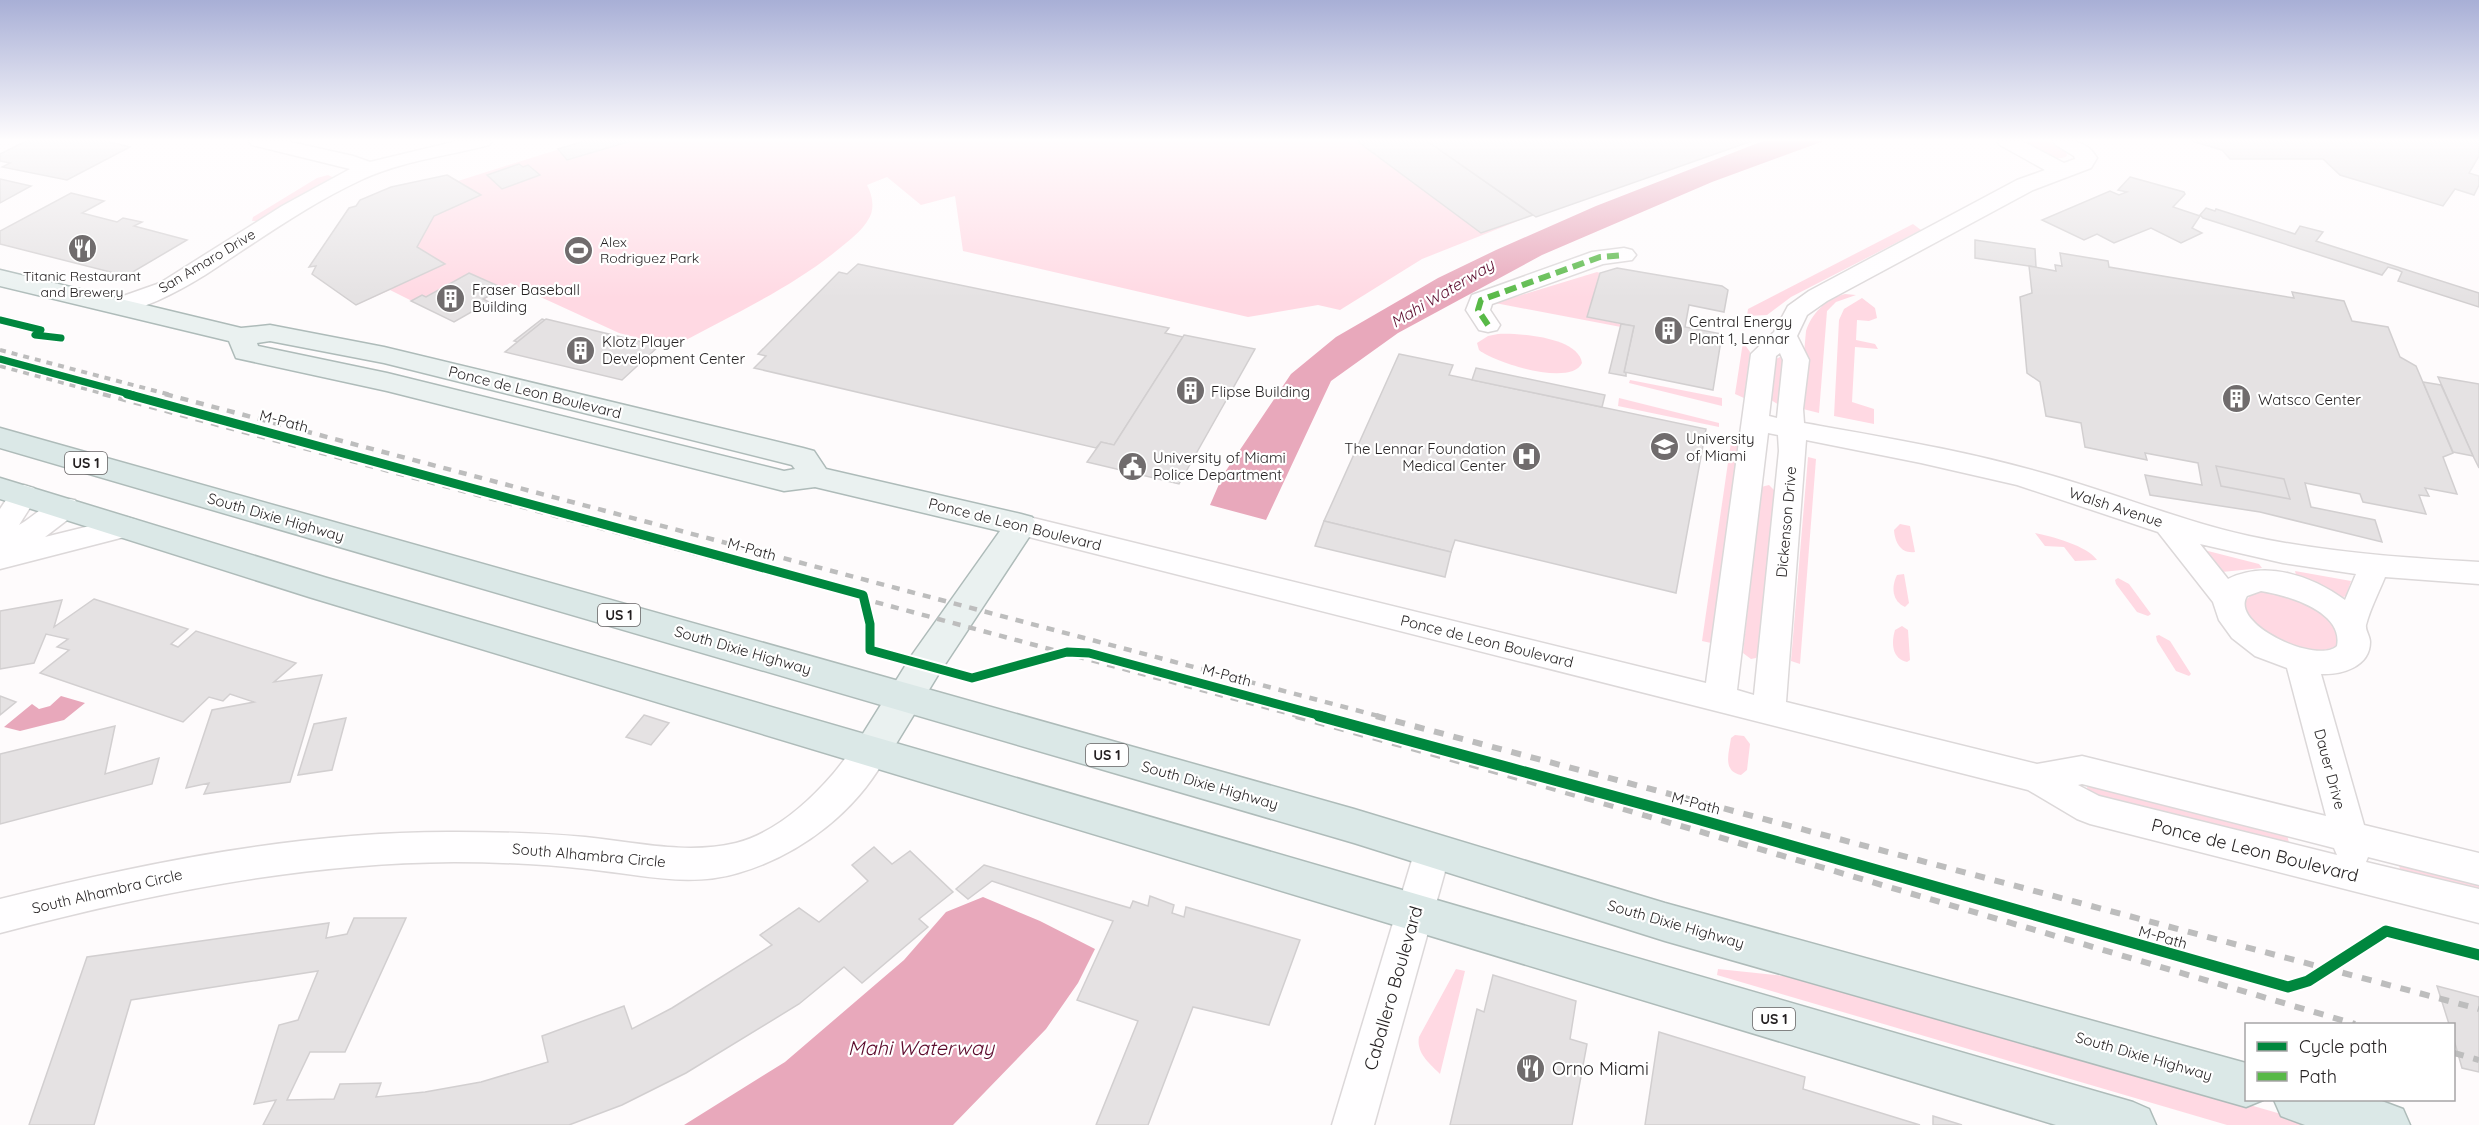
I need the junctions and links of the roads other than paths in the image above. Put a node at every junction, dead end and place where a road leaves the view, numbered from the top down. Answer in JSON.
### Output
{"nodes":[{"id":1,"x":283,"y":194,"type":"edge"},
{"id":2,"x":320,"y":194,"type":"edge"},
{"id":3,"x":2008,"y":194,"type":"edge"},
{"id":4,"x":1624,"y":255,"type":"dead end"},
{"id":5,"x":0,"y":278,"type":"edge"},
{"id":6,"x":118,"y":306,"type":"junction"},
{"id":7,"x":1488,"y":325,"type":"dead end"},
{"id":8,"x":1784,"y":336,"type":"junction"},
{"id":9,"x":1756,"y":422,"type":"junction"},
{"id":10,"x":1792,"y":429,"type":"junction"},
{"id":11,"x":0,"y":438,"type":"edge"},
{"id":12,"x":36,"y":448,"type":"junction"},
{"id":13,"x":171,"y":488,"type":"junction"},
{"id":14,"x":12,"y":492,"type":"edge"},
{"id":15,"x":65,"y":507,"type":"junction"},
{"id":16,"x":2168,"y":524,"type":"junction"},
{"id":17,"x":1021,"y":525,"type":"junction"},
{"id":18,"x":0,"y":526,"type":"edge"},
{"id":19,"x":126,"y":527,"type":"junction"},
{"id":20,"x":0,"y":548,"type":"edge"},
{"id":21,"x":0,"y":558,"type":"edge"},
{"id":22,"x":2374,"y":567,"type":"junction"},
{"id":23,"x":2479,"y":573,"type":"edge"},
{"id":24,"x":2227,"y":599,"type":"junction"},
{"id":25,"x":2350,"y":626,"type":"junction"},
{"id":26,"x":2301,"y":660,"type":"junction"},
{"id":27,"x":906,"y":697,"type":"junction"},
{"id":28,"x":1720,"y":699,"type":"junction"},
{"id":29,"x":1769,"y":712,"type":"junction"},
{"id":30,"x":872,"y":751,"type":"junction"},
{"id":31,"x":2037,"y":778,"type":"junction"},
{"id":32,"x":2349,"y":837,"type":"junction"},
{"id":33,"x":1432,"y":850,"type":"junction"},
{"id":34,"x":2479,"y":868,"type":"edge"},
{"id":35,"x":2360,"y":877,"type":"junction"},
{"id":36,"x":2479,"y":906,"type":"edge"},
{"id":37,"x":1415,"y":913,"type":"junction"},
{"id":38,"x":0,"y":916,"type":"edge"},
{"id":39,"x":2245,"y":1084,"type":"edge"},
{"id":40,"x":2301,"y":1101,"type":"edge"},
{"id":41,"x":1353,"y":1125,"type":"edge"},
{"id":42,"x":2133,"y":1125,"type":"edge"},
{"id":43,"x":2387,"y":1125,"type":"edge"}],
"edges":[{"from":1,"to":6,"type":"street","name":"San Amaro Drive"},
{"from":2,"to":6,"type":"street","name":"San Amaro Drive"},
{"from":3,"to":8,"type":"street"},
{"from":4,"to":7,"type":"street"},
{"from":5,"to":6,"type":"main road","name":"Ponce de Leon Boulevard"},
{"from":6,"to":17,"type":"main road","name":"Ponce de Leon Boulevard"},
{"from":8,"to":9,"type":"street"},
{"from":8,"to":10,"type":"street","name":"Dickenson Drive"},
{"from":9,"to":10,"type":"street","name":"Walsh Avenue"},
{"from":9,"to":28,"type":"street"},
{"from":10,"to":16,"type":"street","name":"Walsh Avenue"},
{"from":10,"to":29,"type":"street","name":"Dickenson Drive"},
{"from":11,"to":12,"type":"highway","name":"South Dixie Highway","number":"US 1"},
{"from":12,"to":13,"type":"highway","name":"South Dixie Highway","number":"US 1"},
{"from":12,"to":15,"type":"highway"},
{"from":13,"to":15,"type":"highway"},
{"from":13,"to":27,"type":"highway","name":"South Dixie Highway","number":"US 1"},
{"from":14,"to":15,"type":"highway","number":"US 1"},
{"from":14,"to":18,"type":"street"},
{"from":15,"to":19,"type":"highway","number":"US 1"},
{"from":15,"to":20,"type":"street"},
{"from":16,"to":22,"type":"street","name":"Walsh Avenue"},
{"from":16,"to":24,"type":"street"},
{"from":17,"to":27,"type":"main road","name":"South Alhambra Circle"},
{"from":17,"to":28,"type":"street","name":"Ponce de Leon Boulevard"},
{"from":19,"to":21,"type":"street"},
{"from":19,"to":30,"type":"highway","number":"US 1"},
{"from":22,"to":23,"type":"street","name":"Walsh Avenue"},
{"from":22,"to":25,"type":"street"},
{"from":24,"to":25,"type":"street"},
{"from":24,"to":26,"type":"street"},
{"from":25,"to":26,"type":"street"},
{"from":26,"to":32,"type":"street","name":"Dauer Drive"},
{"from":27,"to":30,"type":"main road","name":"South Alhambra Circle"},
{"from":27,"to":33,"type":"highway","name":"South Dixie Highway","number":"US 1"},
{"from":28,"to":29,"type":"street","name":"Ponce de Leon Boulevard"},
{"from":29,"to":31,"type":"street","name":"Ponce de Leon Boulevard"},
{"from":30,"to":37,"type":"highway","number":"US 1"},
{"from":30,"to":38,"type":"street","name":"South Alhambra Circle"},
{"from":31,"to":32,"type":"street","name":"Ponce de Leon Boulevard"},
{"from":31,"to":35,"type":"street","name":"Ponce de Leon Boulevard"},
{"from":32,"to":34,"type":"street","name":"Ponce de Leon Boulevard"},
{"from":32,"to":35,"type":"street","name":"Dauer Drive"},
{"from":33,"to":37,"type":"street","name":"Caballero Boulevard"},
{"from":33,"to":39,"type":"highway","name":"South Dixie Highway","number":"US 1"},
{"from":35,"to":36,"type":"street","name":"Ponce de Leon Boulevard"},
{"from":37,"to":41,"type":"street","name":"Caballero Boulevard"},
{"from":37,"to":42,"type":"highway","number":"US 1"},
{"from":40,"to":43,"type":"highway"}]}
